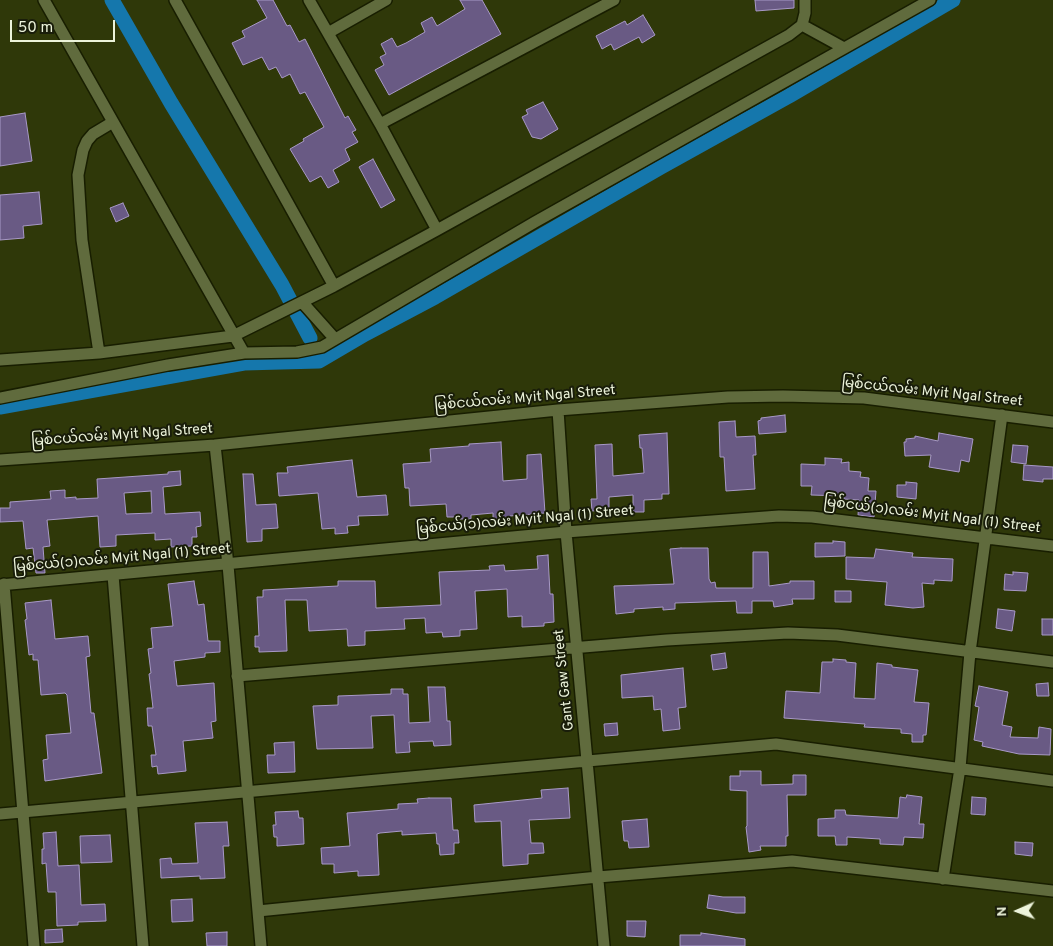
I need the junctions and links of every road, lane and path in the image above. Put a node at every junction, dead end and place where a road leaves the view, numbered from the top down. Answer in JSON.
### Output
{"nodes":[{"id":1,"x":44,"y":0,"type":"edge"},
{"id":2,"x":175,"y":0,"type":"edge"},
{"id":3,"x":309,"y":0,"type":"edge"},
{"id":4,"x":386,"y":0,"type":"edge"},
{"id":5,"x":614,"y":0,"type":"edge"},
{"id":6,"x":804,"y":0,"type":"edge"},
{"id":7,"x":930,"y":0,"type":"edge"},
{"id":8,"x":802,"y":25,"type":"junction"},
{"id":9,"x":328,"y":33,"type":"junction"},
{"id":10,"x":844,"y":48,"type":"junction"},
{"id":11,"x":113,"y":122,"type":"junction"},
{"id":12,"x":380,"y":124,"type":"junction"},
{"id":13,"x":437,"y":230,"type":"junction"},
{"id":14,"x":334,"y":286,"type":"junction"},
{"id":15,"x":300,"y":303,"type":"junction"},
{"id":16,"x":233,"y":336,"type":"junction"},
{"id":17,"x":335,"y":339,"type":"junction"},
{"id":18,"x":99,"y":353,"type":"junction"},
{"id":19,"x":244,"y":353,"type":"junction"},
{"id":20,"x":0,"y":360,"type":"edge"},
{"id":21,"x":0,"y":398,"type":"edge"},
{"id":22,"x":558,"y":410,"type":"junction"},
{"id":23,"x":1002,"y":415,"type":"junction"},
{"id":24,"x":1053,"y":422,"type":"edge"},
{"id":25,"x":215,"y":445,"type":"junction"},
{"id":26,"x":0,"y":460,"type":"edge"},
{"id":27,"x":566,"y":532,"type":"junction"},
{"id":28,"x":986,"y":537,"type":"junction"},
{"id":29,"x":1053,"y":546,"type":"edge"},
{"id":30,"x":228,"y":565,"type":"junction"},
{"id":31,"x":113,"y":574,"type":"junction"},
{"id":32,"x":2,"y":584,"type":"edge"},
{"id":33,"x":577,"y":648,"type":"junction"},
{"id":34,"x":970,"y":652,"type":"junction"},
{"id":35,"x":1053,"y":662,"type":"edge"},
{"id":36,"x":237,"y":676,"type":"junction"},
{"id":37,"x":588,"y":760,"type":"junction"},
{"id":38,"x":960,"y":768,"type":"junction"},
{"id":39,"x":1053,"y":781,"type":"edge"},
{"id":40,"x":248,"y":792,"type":"junction"},
{"id":41,"x":131,"y":802,"type":"junction"},
{"id":42,"x":23,"y":812,"type":"junction"},
{"id":43,"x":0,"y":814,"type":"edge"},
{"id":44,"x":598,"y":877,"type":"junction"},
{"id":45,"x":943,"y":879,"type":"junction"},
{"id":46,"x":1053,"y":891,"type":"edge"},
{"id":47,"x":258,"y":911,"type":"junction"},
{"id":48,"x":34,"y":946,"type":"edge"},
{"id":49,"x":143,"y":946,"type":"edge"},
{"id":50,"x":261,"y":946,"type":"edge"},
{"id":51,"x":604,"y":946,"type":"edge"}],
"edges":[{"from":1,"to":11,"type":"street"},
{"from":2,"to":14,"type":"street"},
{"from":3,"to":9,"type":"street"},
{"from":4,"to":9,"type":"street"},
{"from":5,"to":12,"type":"street"},
{"from":6,"to":8,"type":"street"},
{"from":7,"to":10,"type":"street"},
{"from":8,"to":10,"type":"street"},
{"from":8,"to":13,"type":"street"},
{"from":9,"to":12,"type":"street"},
{"from":10,"to":17,"type":"street"},
{"from":11,"to":16,"type":"street"},
{"from":11,"to":18,"type":"street"},
{"from":12,"to":13,"type":"street"},
{"from":13,"to":14,"type":"street"},
{"from":14,"to":15,"type":"street"},
{"from":15,"to":16,"type":"street"},
{"from":15,"to":17,"type":"street"},
{"from":16,"to":18,"type":"street"},
{"from":16,"to":19,"type":"street"},
{"from":17,"to":19,"type":"street"},
{"from":18,"to":20,"type":"street"},
{"from":19,"to":21,"type":"street"},
{"from":22,"to":23,"type":"street","name":"မြစ်ငယ်လမ်း Myit Ngal Street"},
{"from":22,"to":25,"type":"street","name":"မြစ်ငယ်လမ်း Myit Ngal Street"},
{"from":22,"to":27,"type":"street","name":"Gant Gaw Street"},
{"from":23,"to":24,"type":"street","name":"မြစ်ငယ်လမ်း Myit Ngal Street"},
{"from":23,"to":28,"type":"street"},
{"from":25,"to":26,"type":"street","name":"မြစ်ငယ်လမ်း Myit Ngal Street"},
{"from":25,"to":30,"type":"street"},
{"from":27,"to":28,"type":"street","name":"မြစ်ငယ်(၁)လမ်း Myit Ngal (1) Street"},
{"from":27,"to":30,"type":"street","name":"မြစ်ငယ်(၁)လမ်း Myit Ngal (1) Street"},
{"from":27,"to":33,"type":"street","name":"Gant Gaw Street"},
{"from":28,"to":29,"type":"street","name":"မြစ်ငယ်(၁)လမ်း Myit Ngal (1) Street"},
{"from":28,"to":34,"type":"street"},
{"from":30,"to":31,"type":"street","name":"မြစ်ငယ်(၁)လမ်း Myit Ngal (1) Street"},
{"from":30,"to":36,"type":"street"},
{"from":31,"to":32,"type":"street","name":"မြစ်ငယ်(၁)လမ်း Myit Ngal (1) Street"},
{"from":31,"to":41,"type":"street"},
{"from":32,"to":42,"type":"street"},
{"from":33,"to":34,"type":"street"},
{"from":33,"to":36,"type":"street"},
{"from":33,"to":37,"type":"street","name":"Gant Gaw Street"},
{"from":34,"to":35,"type":"street"},
{"from":34,"to":38,"type":"street"},
{"from":36,"to":40,"type":"street"},
{"from":37,"to":38,"type":"street"},
{"from":37,"to":40,"type":"street"},
{"from":37,"to":44,"type":"street","name":"Gant Gaw Street"},
{"from":38,"to":39,"type":"street"},
{"from":38,"to":45,"type":"street"},
{"from":40,"to":41,"type":"street"},
{"from":40,"to":47,"type":"street"},
{"from":41,"to":42,"type":"street"},
{"from":41,"to":49,"type":"street"},
{"from":42,"to":43,"type":"street"},
{"from":42,"to":48,"type":"street"},
{"from":44,"to":45,"type":"street"},
{"from":44,"to":47,"type":"street"},
{"from":44,"to":51,"type":"street","name":"Gant Gaw Street"},
{"from":45,"to":46,"type":"street"},
{"from":47,"to":50,"type":"street"}]}
